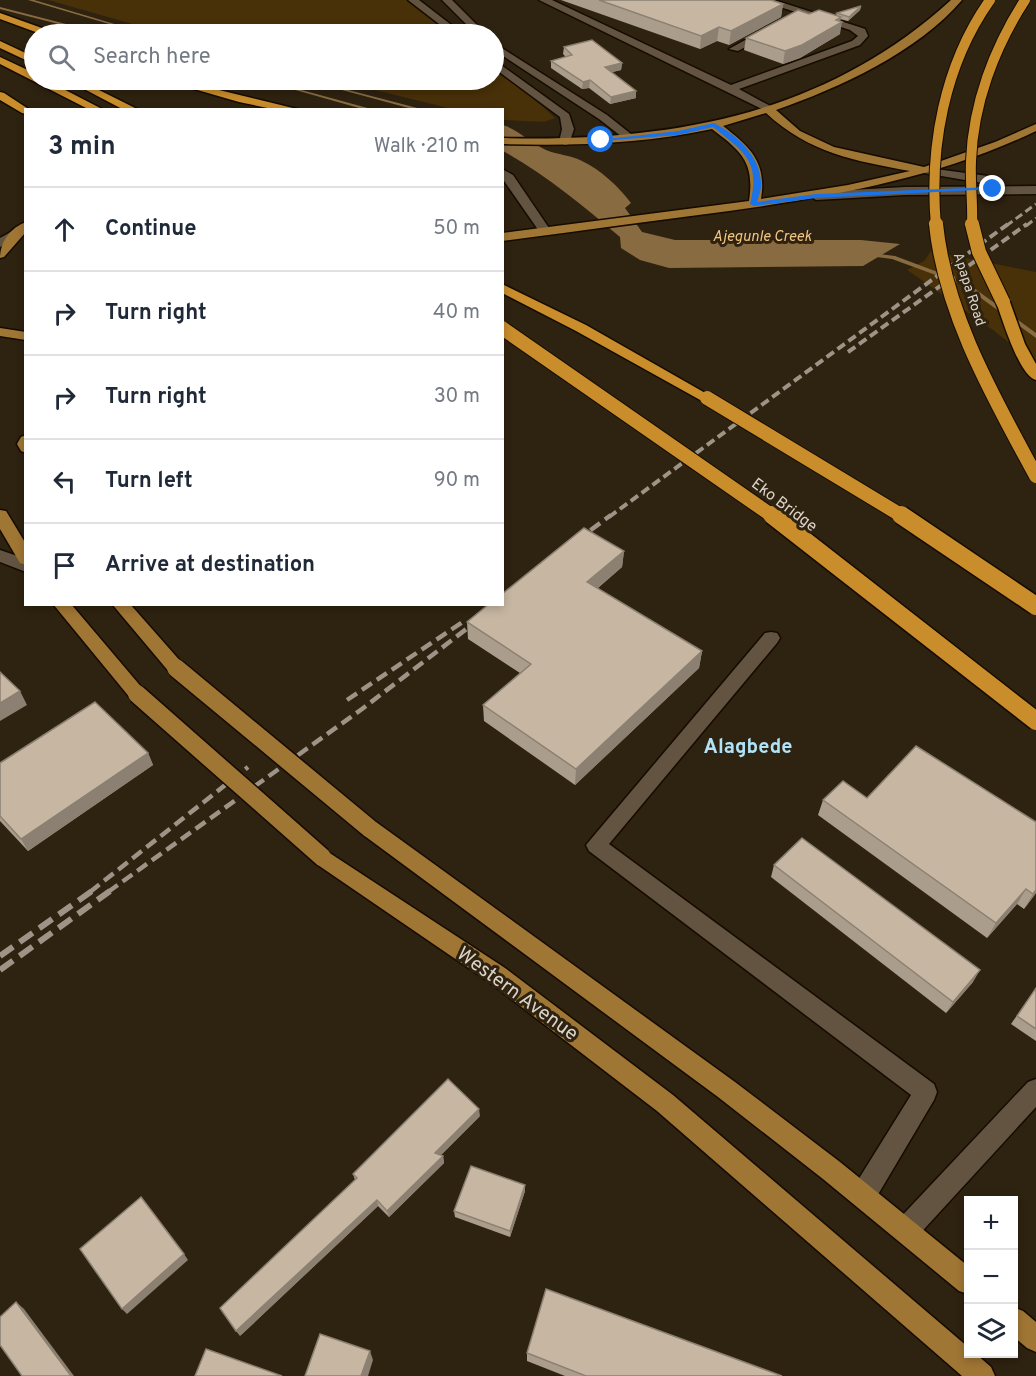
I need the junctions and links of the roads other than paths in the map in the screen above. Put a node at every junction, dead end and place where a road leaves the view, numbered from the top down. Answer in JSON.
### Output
{"nodes":[{"id":1,"x":413,"y":0,"type":"edge"},
{"id":2,"x":447,"y":0,"type":"edge"},
{"id":3,"x":544,"y":0,"type":"edge"},
{"id":4,"x":764,"y":0,"type":"edge"},
{"id":5,"x":957,"y":0,"type":"edge"},
{"id":6,"x":990,"y":0,"type":"edge"},
{"id":7,"x":1025,"y":0,"type":"edge"},
{"id":8,"x":0,"y":16,"type":"edge"},
{"id":9,"x":445,"y":24,"type":"edge"},
{"id":10,"x":471,"y":24,"type":"edge"},
{"id":11,"x":24,"y":25,"type":"edge"},
{"id":12,"x":773,"y":28,"type":"edge"},
{"id":13,"x":0,"y":44,"type":"edge"},
{"id":14,"x":734,"y":49,"type":"edge"},
{"id":15,"x":504,"y":52,"type":"edge"},
{"id":16,"x":24,"y":56,"type":"edge"},
{"id":17,"x":0,"y":60,"type":"edge"},
{"id":18,"x":504,"y":71,"type":"edge"},
{"id":19,"x":530,"y":71,"type":"junction"},
{"id":20,"x":24,"y":72,"type":"edge"},
{"id":21,"x":511,"y":76,"type":"junction"},
{"id":22,"x":730,"y":89,"type":"junction"},
{"id":23,"x":59,"y":90,"type":"edge"},
{"id":24,"x":93,"y":90,"type":"edge"},
{"id":25,"x":205,"y":90,"type":"edge"},
{"id":26,"x":0,"y":95,"type":"edge"},
{"id":27,"x":95,"y":108,"type":"edge"},
{"id":28,"x":130,"y":108,"type":"edge"},
{"id":29,"x":285,"y":108,"type":"edge"},
{"id":30,"x":768,"y":109,"type":"junction"},
{"id":31,"x":24,"y":110,"type":"edge"},
{"id":32,"x":714,"y":125,"type":"junction"},
{"id":33,"x":1036,"y":127,"type":"edge"},
{"id":34,"x":630,"y":138,"type":"junction"},
{"id":35,"x":504,"y":141,"type":"edge"},
{"id":36,"x":565,"y":142,"type":"junction"},
{"id":37,"x":928,"y":171,"type":"junction"},
{"id":38,"x":504,"y":174,"type":"edge"},
{"id":39,"x":1036,"y":189,"type":"edge"},
{"id":40,"x":816,"y":196,"type":"junction"},
{"id":41,"x":754,"y":204,"type":"junction"},
{"id":42,"x":21,"y":230,"type":"edge"},
{"id":43,"x":545,"y":231,"type":"junction"},
{"id":44,"x":504,"y":237,"type":"edge"},
{"id":45,"x":0,"y":243,"type":"edge"},
{"id":46,"x":0,"y":254,"type":"edge"},
{"id":47,"x":504,"y":289,"type":"edge"},
{"id":48,"x":504,"y":329,"type":"edge"},
{"id":49,"x":2,"y":334,"type":"edge"},
{"id":50,"x":24,"y":336,"type":"edge"},
{"id":51,"x":1036,"y":376,"type":"edge"},
{"id":52,"x":1036,"y":476,"type":"edge"},
{"id":53,"x":0,"y":515,"type":"edge"},
{"id":54,"x":0,"y":556,"type":"edge"},
{"id":55,"x":24,"y":557,"type":"edge"},
{"id":56,"x":24,"y":565,"type":"edge"},
{"id":57,"x":64,"y":606,"type":"edge"},
{"id":58,"x":122,"y":606,"type":"edge"},
{"id":59,"x":1036,"y":606,"type":"edge"},
{"id":60,"x":771,"y":638,"type":"dead end"},
{"id":61,"x":1036,"y":721,"type":"edge"},
{"id":62,"x":1036,"y":1090,"type":"edge"},
{"id":63,"x":864,"y":1194,"type":"junction"},
{"id":64,"x":906,"y":1230,"type":"junction"},
{"id":65,"x":964,"y":1278,"type":"edge"},
{"id":66,"x":1018,"y":1323,"type":"edge"},
{"id":67,"x":1036,"y":1339,"type":"edge"},
{"id":68,"x":982,"y":1376,"type":"edge"}],
"edges":[{"from":1,"to":9,"type":"street"},
{"from":2,"to":10,"type":"street"},
{"from":3,"to":22,"type":"street"},
{"from":4,"to":22,"type":"street"},
{"from":5,"to":30,"type":"main road"},
{"from":6,"to":52,"type":"highway","name":"Apapa Road","bridge":true},
{"from":7,"to":51,"type":"highway","name":"Apapa Road","bridge":true},
{"from":8,"to":11,"type":"highway"},
{"from":12,"to":14,"type":"street"},
{"from":13,"to":16,"type":"highway"},
{"from":15,"to":19,"type":"street"},
{"from":17,"to":20,"type":"highway"},
{"from":18,"to":21,"type":"street"},
{"from":19,"to":21,"type":"street"},
{"from":19,"to":34,"type":"street"},
{"from":21,"to":36,"type":"street"},
{"from":22,"to":30,"type":"street"},
{"from":23,"to":27,"type":"highway"},
{"from":24,"to":28,"type":"highway"},
{"from":25,"to":29,"type":"highway"},
{"from":26,"to":31,"type":"highway"},
{"from":30,"to":32,"type":"main road"},
{"from":30,"to":37,"type":"main road"},
{"from":32,"to":34,"type":"main road"},
{"from":32,"to":41,"type":"main road"},
{"from":33,"to":37,"type":"main road"},
{"from":34,"to":36,"type":"main road"},
{"from":35,"to":36,"type":"main road"},
{"from":37,"to":39,"type":"street"},
{"from":37,"to":40,"type":"main road"},
{"from":38,"to":43,"type":"street"},
{"from":39,"to":40,"type":"street"},
{"from":40,"to":41,"type":"main road"},
{"from":41,"to":43,"type":"main road"},
{"from":42,"to":45,"type":"street"},
{"from":42,"to":46,"type":"main road"},
{"from":43,"to":44,"type":"main road"},
{"from":47,"to":59,"type":"highway","bridge":true},
{"from":48,"to":61,"type":"highway","name":"Eko Bridge","bridge":true},
{"from":49,"to":50,"type":"main road"},
{"from":53,"to":55,"type":"main road"},
{"from":54,"to":56,"type":"street"},
{"from":57,"to":68,"type":"main road","name":"Western Avenue","bridge":true},
{"from":58,"to":63,"type":"main road","bridge":true},
{"from":60,"to":63,"type":"street"},
{"from":62,"to":64,"type":"street"},
{"from":63,"to":64,"type":"main road"},
{"from":64,"to":65,"type":"main road"},
{"from":66,"to":67,"type":"main road"}]}
